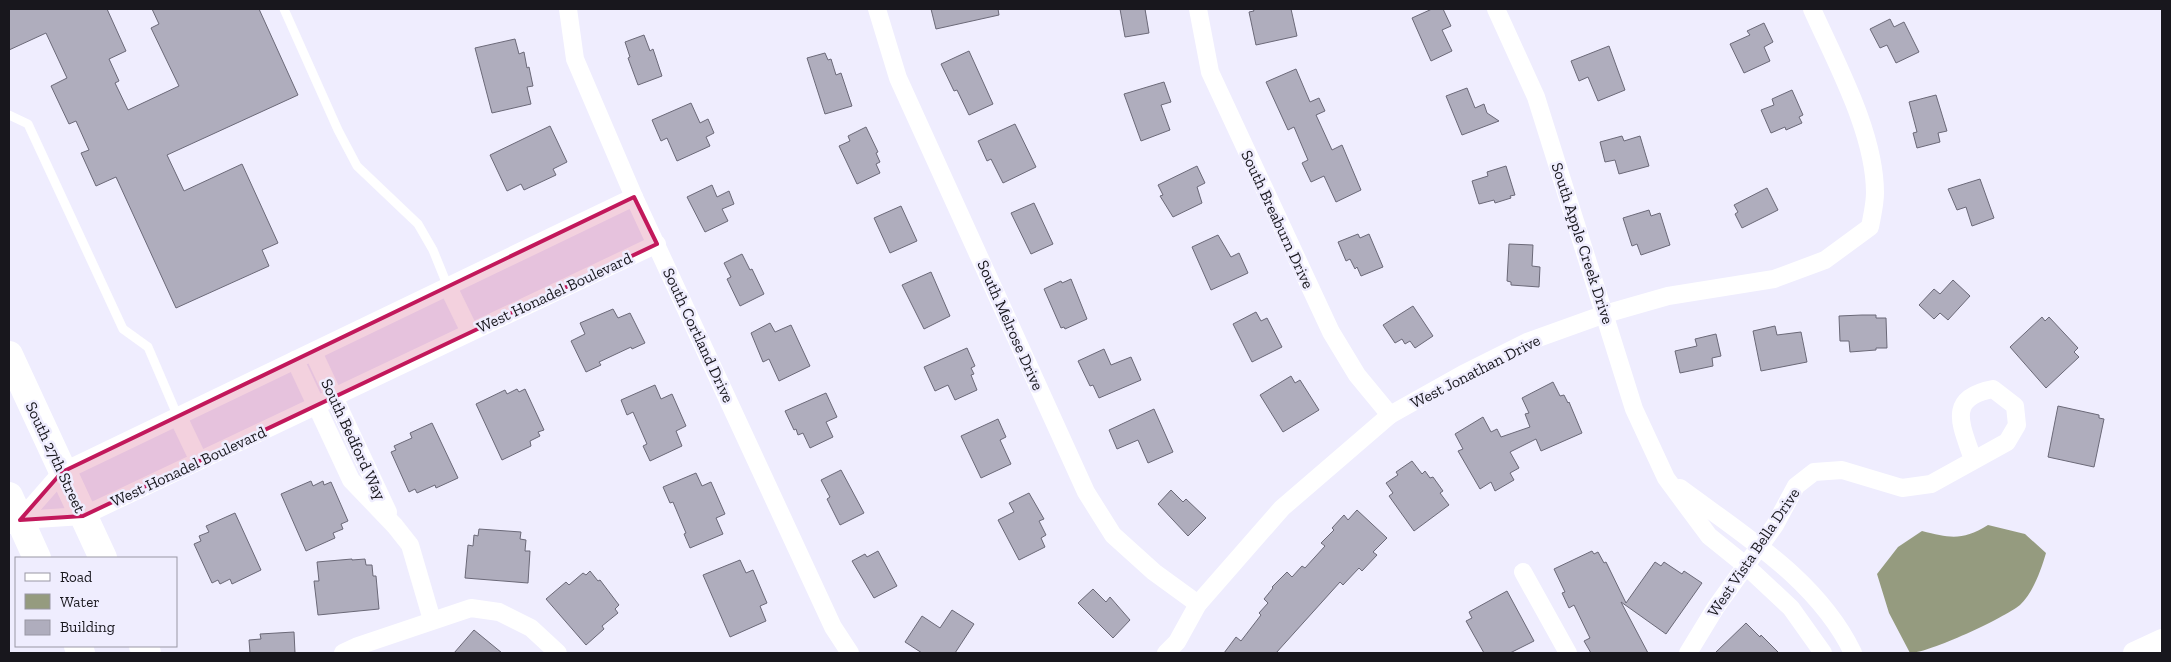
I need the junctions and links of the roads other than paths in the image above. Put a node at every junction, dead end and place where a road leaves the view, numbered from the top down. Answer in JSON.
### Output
{"nodes":[{"id":1,"x":284,"y":9,"type":"edge"},
{"id":2,"x":568,"y":9,"type":"edge"},
{"id":3,"x":877,"y":9,"type":"edge"},
{"id":4,"x":1198,"y":9,"type":"edge"},
{"id":5,"x":1496,"y":9,"type":"edge"},
{"id":6,"x":1812,"y":9,"type":"edge"},
{"id":7,"x":9,"y":115,"type":"edge"},
{"id":8,"x":634,"y":197,"type":"junction"},
{"id":9,"x":657,"y":244,"type":"junction"},
{"id":10,"x":448,"y":287,"type":"junction"},
{"id":11,"x":1605,"y":314,"type":"junction"},
{"id":12,"x":470,"y":332,"type":"junction"},
{"id":13,"x":312,"y":352,"type":"junction"},
{"id":14,"x":9,"y":355,"type":"edge"},
{"id":15,"x":295,"y":360,"type":"junction"},
{"id":16,"x":333,"y":397,"type":"junction"},
{"id":17,"x":316,"y":406,"type":"junction"},
{"id":18,"x":1390,"y":415,"type":"junction"},
{"id":19,"x":178,"y":417,"type":"junction"},
{"id":20,"x":1973,"y":460,"type":"dead end"},
{"id":21,"x":199,"y":461,"type":"junction"},
{"id":22,"x":62,"y":472,"type":"junction"},
{"id":23,"x":1666,"y":478,"type":"junction"},
{"id":24,"x":9,"y":496,"type":"edge"},
{"id":25,"x":83,"y":516,"type":"junction"},
{"id":26,"x":14,"y":523,"type":"edge"},
{"id":27,"x":395,"y":526,"type":"junction"},
{"id":28,"x":1759,"y":547,"type":"junction"},
{"id":29,"x":36,"y":557,"type":"edge"},
{"id":30,"x":103,"y":557,"type":"edge"},
{"id":31,"x":1745,"y":565,"type":"junction"},
{"id":32,"x":1522,"y":572,"type":"dead end"},
{"id":33,"x":1198,"y":604,"type":"junction"},
{"id":34,"x":432,"y":620,"type":"junction"},
{"id":35,"x":2162,"y":640,"type":"edge"},
{"id":36,"x":1851,"y":649,"type":"edge"},
{"id":37,"x":343,"y":653,"type":"edge"},
{"id":38,"x":558,"y":653,"type":"edge"},
{"id":39,"x":850,"y":653,"type":"edge"},
{"id":40,"x":1166,"y":653,"type":"edge"},
{"id":41,"x":1568,"y":653,"type":"edge"},
{"id":42,"x":1688,"y":653,"type":"edge"},
{"id":43,"x":1823,"y":653,"type":"edge"},
{"id":44,"x":1832,"y":653,"type":"edge"},
{"id":45,"x":2134,"y":653,"type":"edge"}],
"edges":[{"from":1,"to":10,"type":"lane"},
{"from":2,"to":8,"type":"street","name":"South Cortland Drive"},
{"from":3,"to":33,"type":"street","name":"South Melrose Drive"},
{"from":4,"to":18,"type":"street","name":"South Breaburn Drive"},
{"from":5,"to":11,"type":"street","name":"South Apple Creek Drive"},
{"from":6,"to":11,"type":"street","name":"West Jonathan Drive"},
{"from":7,"to":19,"type":"lane"},
{"from":8,"to":9,"type":"street","name":"South Cortland Drive"},
{"from":8,"to":10,"type":"street"},
{"from":9,"to":12,"type":"street","name":"West Honadel Boulevard"},
{"from":9,"to":39,"type":"street","name":"South Cortland Drive"},
{"from":10,"to":12,"type":"street"},
{"from":10,"to":13,"type":"street"},
{"from":11,"to":18,"type":"street","name":"West Jonathan Drive"},
{"from":11,"to":23,"type":"street","name":"South Apple Creek Drive"},
{"from":12,"to":16,"type":"street","name":"West Honadel Boulevard"},
{"from":13,"to":15,"type":"street"},
{"from":13,"to":16,"type":"street","name":"South Bedford Way"},
{"from":14,"to":22,"type":"main road","name":"South 27th Street"},
{"from":15,"to":17,"type":"street","name":"South Bedford Way"},
{"from":15,"to":19,"type":"street"},
{"from":16,"to":17,"type":"street","name":"West Honadel Boulevard"},
{"from":16,"to":27,"type":"street","name":"South Bedford Way"},
{"from":17,"to":21,"type":"street","name":"West Honadel Boulevard"},
{"from":17,"to":27,"type":"street","name":"South Bedford Way"},
{"from":18,"to":33,"type":"street","name":"West Jonathan Drive"},
{"from":19,"to":21,"type":"street"},
{"from":19,"to":22,"type":"street"},
{"from":20,"to":28,"type":"street","name":"West Vista Bella Drive"},
{"from":21,"to":25,"type":"street","name":"West Honadel Boulevard"},
{"from":22,"to":25,"type":"main road","name":"South 27th Street"},
{"from":22,"to":26,"type":"street"},
{"from":23,"to":28,"type":"street","name":"South Apple Creek Drive"},
{"from":23,"to":31,"type":"street","name":"South Apple Creek Drive"},
{"from":24,"to":26,"type":"main road"},
{"from":25,"to":26,"type":"street","name":"West Honadel Boulevard"},
{"from":25,"to":30,"type":"main road","name":"South 27th Street"},
{"from":26,"to":29,"type":"main road"},
{"from":27,"to":34,"type":"street","name":"South Bedford Way"},
{"from":28,"to":31,"type":"street","name":"West Vista Bella Drive"},
{"from":28,"to":36,"type":"street","name":"South Apple Creek Drive"},
{"from":31,"to":42,"type":"street","name":"West Vista Bella Drive"},
{"from":31,"to":43,"type":"street","name":"South Apple Creek Drive"},
{"from":32,"to":41,"type":"street"},
{"from":33,"to":40,"type":"street","name":"West Jonathan Drive"},
{"from":34,"to":37,"type":"street"},
{"from":34,"to":38,"type":"street"},
{"from":35,"to":45,"type":"street"},
{"from":36,"to":44,"type":"street"}]}
